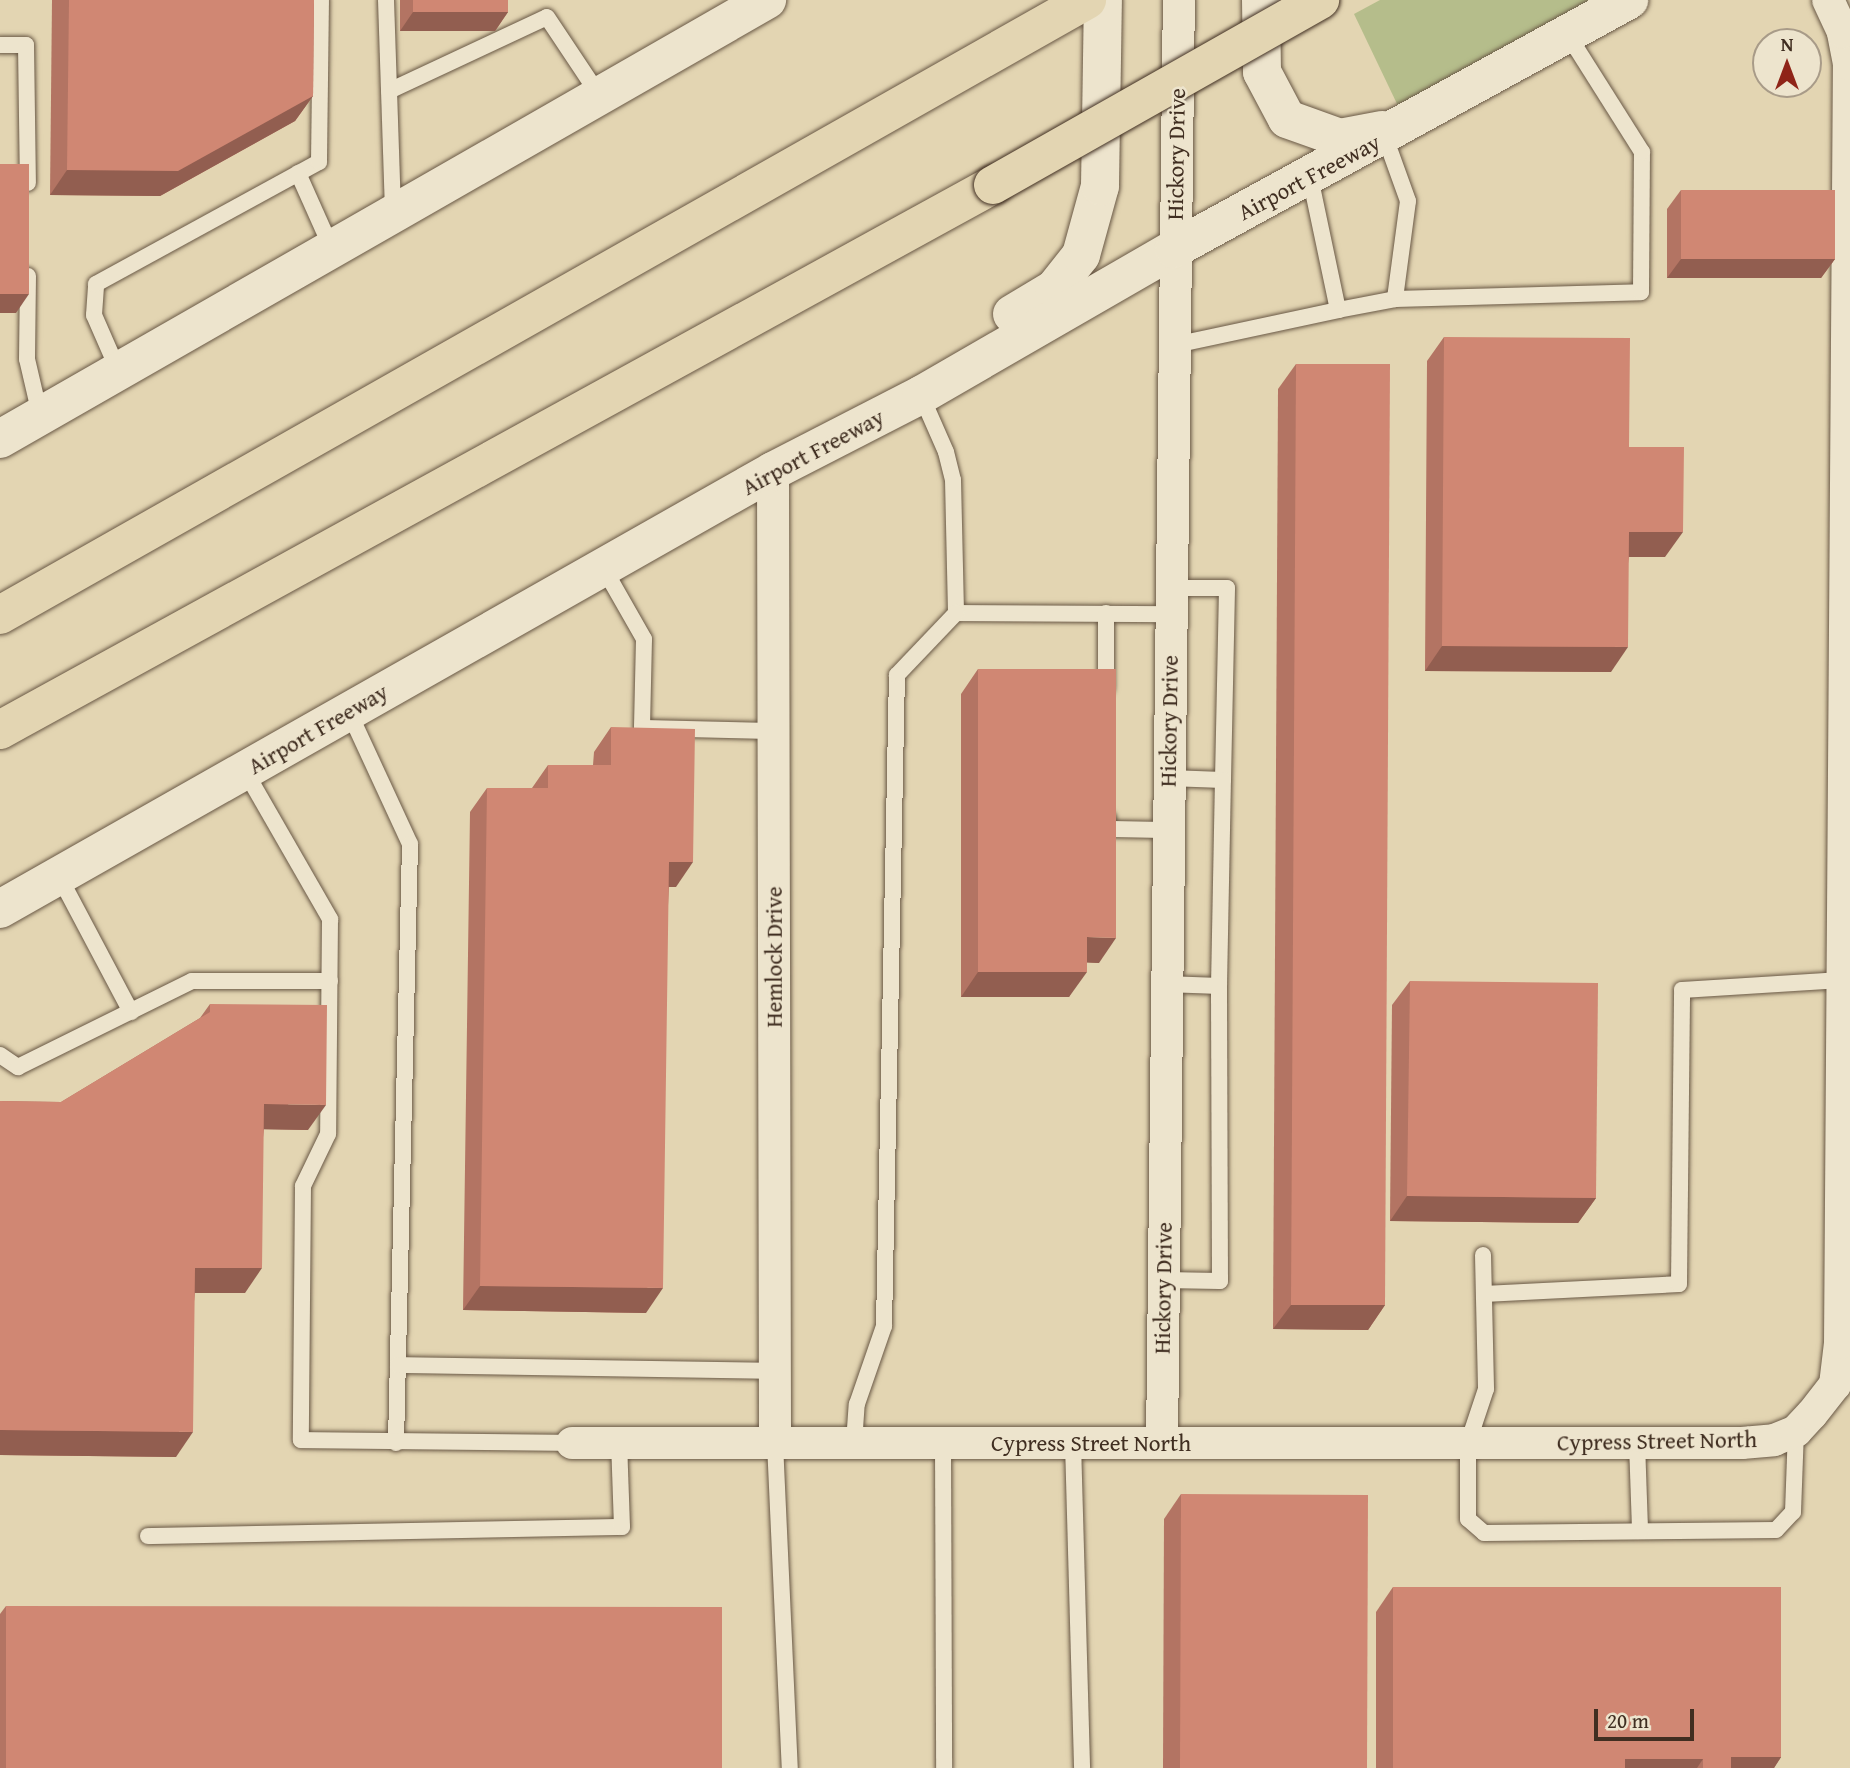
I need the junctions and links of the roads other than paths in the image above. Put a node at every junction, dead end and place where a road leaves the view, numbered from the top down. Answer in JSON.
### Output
{"nodes":[{"id":1,"x":321,"y":0,"type":"edge"},
{"id":2,"x":386,"y":0,"type":"edge"},
{"id":3,"x":767,"y":0,"type":"edge"},
{"id":4,"x":1087,"y":0,"type":"edge"},
{"id":5,"x":1103,"y":0,"type":"edge"},
{"id":6,"x":1179,"y":0,"type":"edge"},
{"id":7,"x":1261,"y":0,"type":"edge"},
{"id":8,"x":1320,"y":0,"type":"edge"},
{"id":9,"x":1629,"y":0,"type":"edge"},
{"id":10,"x":1828,"y":0,"type":"edge"},
{"id":11,"x":1568,"y":34,"type":"junction"},
{"id":12,"x":0,"y":46,"type":"edge"},
{"id":13,"x":389,"y":92,"type":"junction"},
{"id":14,"x":599,"y":95,"type":"junction"},
{"id":15,"x":1396,"y":131,"type":"junction"},
{"id":16,"x":1849,"y":163,"type":"edge"},
{"id":17,"x":298,"y":173,"type":"junction"},
{"id":18,"x":1310,"y":177,"type":"junction"},
{"id":19,"x":28,"y":202,"type":"edge"},
{"id":20,"x":393,"y":212,"type":"junction"},
{"id":21,"x":331,"y":247,"type":"junction"},
{"id":22,"x":1174,"y":249,"type":"junction"},
{"id":23,"x":28,"y":254,"type":"edge"},
{"id":24,"x":1395,"y":299,"type":"junction"},
{"id":25,"x":1338,"y":310,"type":"junction"},
{"id":26,"x":1175,"y":345,"type":"junction"},
{"id":27,"x":118,"y":370,"type":"junction"},
{"id":28,"x":921,"y":395,"type":"junction"},
{"id":29,"x":40,"y":415,"type":"junction"},
{"id":30,"x":0,"y":439,"type":"edge"},
{"id":31,"x":773,"y":471,"type":"junction"},
{"id":32,"x":603,"y":567,"type":"junction"},
{"id":33,"x":1170,"y":601,"type":"junction"},
{"id":34,"x":956,"y":613,"type":"junction"},
{"id":35,"x":1106,"y":613,"type":"junction"},
{"id":36,"x":0,"y":615,"type":"edge"},
{"id":37,"x":1107,"y":708,"type":"edge"},
{"id":38,"x":349,"y":712,"type":"junction"},
{"id":39,"x":0,"y":730,"type":"edge"},
{"id":40,"x":773,"y":731,"type":"junction"},
{"id":41,"x":245,"y":771,"type":"junction"},
{"id":42,"x":1169,"y":778,"type":"junction"},
{"id":43,"x":1223,"y":780,"type":"junction"},
{"id":44,"x":1107,"y":802,"type":"edge"},
{"id":45,"x":1168,"y":830,"type":"junction"},
{"id":46,"x":60,"y":876,"type":"junction"},
{"id":47,"x":0,"y":909,"type":"edge"},
{"id":48,"x":1842,"y":980,"type":"junction"},
{"id":49,"x":330,"y":981,"type":"junction"},
{"id":50,"x":1166,"y":984,"type":"junction"},
{"id":51,"x":1219,"y":986,"type":"junction"},
{"id":52,"x":131,"y":1012,"type":"junction"},
{"id":53,"x":0,"y":1055,"type":"edge"},
{"id":54,"x":1483,"y":1255,"type":"dead end"},
{"id":55,"x":1164,"y":1280,"type":"junction"},
{"id":56,"x":1484,"y":1294,"type":"junction"},
{"id":57,"x":398,"y":1365,"type":"junction"},
{"id":58,"x":775,"y":1371,"type":"junction"},
{"id":59,"x":1796,"y":1431,"type":"junction"},
{"id":60,"x":396,"y":1443,"type":"junction"},
{"id":61,"x":572,"y":1443,"type":"joint"},
{"id":62,"x":619,"y":1443,"type":"junction"},
{"id":63,"x":775,"y":1443,"type":"junction"},
{"id":64,"x":854,"y":1443,"type":"junction"},
{"id":65,"x":943,"y":1443,"type":"junction"},
{"id":66,"x":1073,"y":1443,"type":"junction"},
{"id":67,"x":1162,"y":1443,"type":"junction"},
{"id":68,"x":1468,"y":1443,"type":"junction"},
{"id":69,"x":1637,"y":1443,"type":"junction"},
{"id":70,"x":1640,"y":1531,"type":"junction"},
{"id":71,"x":148,"y":1536,"type":"dead end"},
{"id":72,"x":790,"y":1768,"type":"edge"},
{"id":73,"x":944,"y":1768,"type":"edge"},
{"id":74,"x":1082,"y":1768,"type":"edge"}],
"edges":[{"from":1,"to":17,"type":"lane"},
{"from":2,"to":13,"type":"lane"},
{"from":3,"to":14,"type":"main road"},
{"from":4,"to":36,"type":"highway"},
{"from":5,"to":28,"type":"main road"},
{"from":6,"to":22,"type":"street","name":"Hickory Drive"},
{"from":7,"to":15,"type":"main road"},
{"from":8,"to":39,"type":"highway","bridge":true},
{"from":9,"to":11,"type":"main road","name":"Airport Freeway"},
{"from":10,"to":16,"type":"street"},
{"from":11,"to":15,"type":"main road","name":"Airport Freeway"},
{"from":11,"to":24,"type":"lane"},
{"from":12,"to":19,"type":"lane"},
{"from":13,"to":14,"type":"lane"},
{"from":13,"to":20,"type":"lane"},
{"from":14,"to":20,"type":"main road"},
{"from":15,"to":18,"type":"main road","name":"Airport Freeway"},
{"from":15,"to":24,"type":"lane"},
{"from":16,"to":48,"type":"street"},
{"from":17,"to":21,"type":"lane"},
{"from":17,"to":27,"type":"lane"},
{"from":18,"to":22,"type":"main road","name":"Airport Freeway"},
{"from":18,"to":25,"type":"lane"},
{"from":20,"to":21,"type":"main road"},
{"from":21,"to":27,"type":"main road"},
{"from":22,"to":26,"type":"street","name":"Hickory Drive"},
{"from":22,"to":28,"type":"main road","name":"Airport Freeway"},
{"from":23,"to":29,"type":"lane"},
{"from":24,"to":25,"type":"lane"},
{"from":25,"to":26,"type":"lane"},
{"from":26,"to":33,"type":"street","name":"Hickory Drive"},
{"from":27,"to":29,"type":"main road"},
{"from":28,"to":31,"type":"main road","name":"Airport Freeway"},
{"from":28,"to":34,"type":"lane"},
{"from":29,"to":30,"type":"main road"},
{"from":31,"to":32,"type":"main road","name":"Airport Freeway"},
{"from":31,"to":40,"type":"street","name":"Hemlock Drive"},
{"from":32,"to":38,"type":"main road","name":"Airport Freeway"},
{"from":32,"to":40,"type":"lane"},
{"from":33,"to":35,"type":"lane"},
{"from":33,"to":42,"type":"street","name":"Hickory Drive"},
{"from":33,"to":43,"type":"lane"},
{"from":34,"to":35,"type":"lane"},
{"from":34,"to":64,"type":"lane"},
{"from":35,"to":37,"type":"lane"},
{"from":38,"to":41,"type":"main road","name":"Airport Freeway"},
{"from":38,"to":57,"type":"lane"},
{"from":40,"to":58,"type":"street","name":"Hemlock Drive"},
{"from":41,"to":46,"type":"main road","name":"Airport Freeway"},
{"from":41,"to":49,"type":"lane"},
{"from":42,"to":43,"type":"lane"},
{"from":42,"to":45,"type":"street","name":"Hickory Drive"},
{"from":43,"to":51,"type":"lane"},
{"from":44,"to":45,"type":"lane"},
{"from":45,"to":50,"type":"street","name":"Hickory Drive"},
{"from":46,"to":47,"type":"main road","name":"Airport Freeway"},
{"from":46,"to":52,"type":"lane"},
{"from":48,"to":56,"type":"lane"},
{"from":48,"to":59,"type":"street"},
{"from":49,"to":52,"type":"lane"},
{"from":49,"to":60,"type":"lane"},
{"from":50,"to":51,"type":"lane"},
{"from":50,"to":55,"type":"street","name":"Hickory Drive"},
{"from":51,"to":55,"type":"lane"},
{"from":52,"to":53,"type":"lane"},
{"from":54,"to":56,"type":"lane"},
{"from":55,"to":67,"type":"street","name":"Hickory Drive"},
{"from":56,"to":68,"type":"lane"},
{"from":57,"to":58,"type":"lane"},
{"from":57,"to":60,"type":"lane"},
{"from":58,"to":63,"type":"street","name":"Hemlock Drive"},
{"from":59,"to":69,"type":"street","name":"Cypress Street North"},
{"from":59,"to":70,"type":"lane"},
{"from":60,"to":61,"type":"lane"},
{"from":61,"to":62,"type":"street","name":"Cypress Street North"},
{"from":62,"to":63,"type":"street","name":"Cypress Street North"},
{"from":62,"to":71,"type":"lane"},
{"from":63,"to":64,"type":"street","name":"Cypress Street North"},
{"from":63,"to":72,"type":"lane"},
{"from":64,"to":65,"type":"street","name":"Cypress Street North"},
{"from":65,"to":66,"type":"street","name":"Cypress Street North"},
{"from":65,"to":73,"type":"lane"},
{"from":66,"to":67,"type":"street","name":"Cypress Street North"},
{"from":66,"to":74,"type":"lane"},
{"from":67,"to":68,"type":"street","name":"Cypress Street North"},
{"from":68,"to":69,"type":"street","name":"Cypress Street North"},
{"from":68,"to":70,"type":"lane"},
{"from":69,"to":70,"type":"lane"}]}
